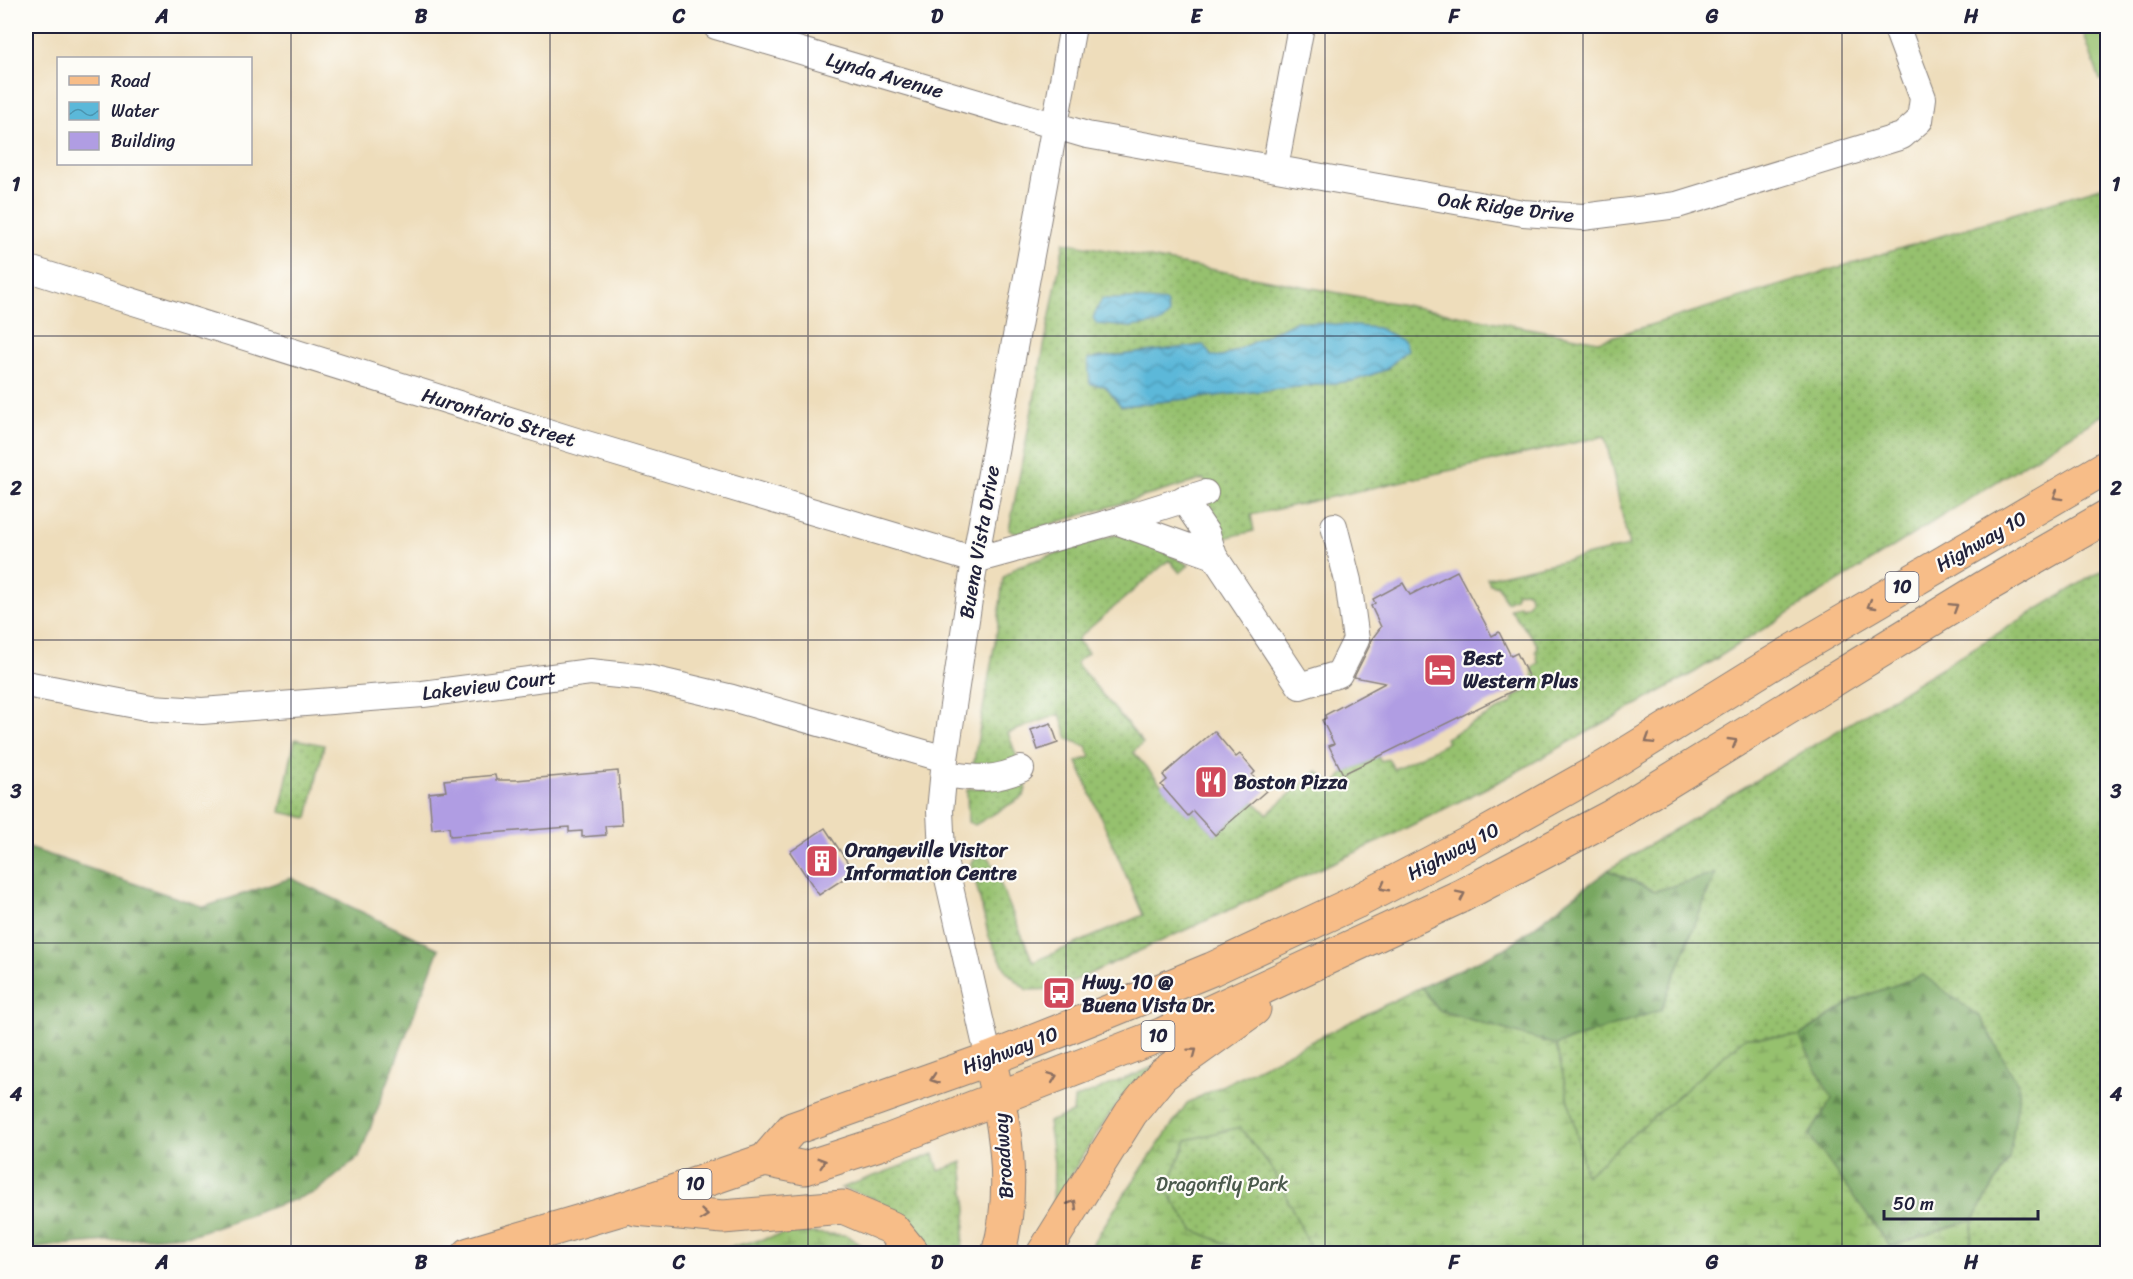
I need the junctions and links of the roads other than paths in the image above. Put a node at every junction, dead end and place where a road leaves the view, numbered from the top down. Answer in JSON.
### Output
{"nodes":[{"id":1,"x":716,"y":26,"type":"edge"},
{"id":2,"x":1073,"y":26,"type":"edge"},
{"id":3,"x":1301,"y":26,"type":"edge"},
{"id":4,"x":1896,"y":26,"type":"edge"},
{"id":5,"x":1054,"y":126,"type":"junction"},
{"id":6,"x":1275,"y":168,"type":"junction"},
{"id":7,"x":26,"y":268,"type":"edge"},
{"id":8,"x":2108,"y":466,"type":"edge"},
{"id":9,"x":2108,"y":516,"type":"edge"},
{"id":10,"x":1116,"y":521,"type":"junction"},
{"id":11,"x":1334,"y":526,"type":"dead end"},
{"id":12,"x":1214,"y":556,"type":"junction"},
{"id":13,"x":975,"y":560,"type":"junction"},
{"id":14,"x":26,"y":684,"type":"edge"},
{"id":15,"x":944,"y":767,"type":"junction"},
{"id":16,"x":1021,"y":769,"type":"dead end"},
{"id":17,"x":1313,"y":963,"type":"junction"},
{"id":18,"x":989,"y":1059,"type":"junction"},
{"id":19,"x":999,"y":1098,"type":"junction"},
{"id":20,"x":765,"y":1160,"type":"junction"},
{"id":21,"x":625,"y":1208,"type":"junction"},
{"id":22,"x":469,"y":1254,"type":"edge"},
{"id":23,"x":913,"y":1254,"type":"edge"},
{"id":24,"x":998,"y":1254,"type":"edge"},
{"id":25,"x":1043,"y":1254,"type":"edge"}],
"edges":[{"from":1,"to":5,"type":"street","name":"Lynda Avenue"},
{"from":2,"to":5,"type":"street","name":"Buena Vista Drive"},
{"from":3,"to":6,"type":"street"},
{"from":4,"to":6,"type":"street","name":"Oak Ridge Drive"},
{"from":5,"to":6,"type":"street","name":"Oak Ridge Drive"},
{"from":5,"to":13,"type":"street","name":"Buena Vista Drive"},
{"from":7,"to":13,"type":"street","name":"Hurontario Street"},
{"from":8,"to":18,"type":"main road","name":"Highway 10","number":"10","one_way":true},
{"from":17,"to":9,"type":"main road","name":"Highway 10","number":"10","one_way":true},
{"from":10,"to":12,"type":"street"},
{"from":10,"to":12,"type":"street"},
{"from":10,"to":13,"type":"street"},
{"from":11,"to":12,"type":"street"},
{"from":13,"to":15,"type":"street","name":"Buena Vista Drive"},
{"from":14,"to":15,"type":"street","name":"Lakeview Court"},
{"from":15,"to":16,"type":"street","name":"Lakeview Court"},
{"from":15,"to":18,"type":"street","name":"Buena Vista Drive"},
{"from":19,"to":17,"type":"main road","name":"Highway 10","number":"10","one_way":true},
{"from":25,"to":17,"type":"main road","one_way":true},
{"from":18,"to":19,"type":"main road","name":"Broadway"},
{"from":18,"to":20,"type":"main road","name":"Highway 10","number":"10","one_way":true},
{"from":20,"to":19,"type":"main road","name":"Highway 10","number":"10","one_way":true},
{"from":19,"to":24,"type":"main road","name":"Broadway"},
{"from":20,"to":21,"type":"main road","number":"10"},
{"from":21,"to":22,"type":"main road","number":"10"},
{"from":21,"to":23,"type":"main road","one_way":true}]}
